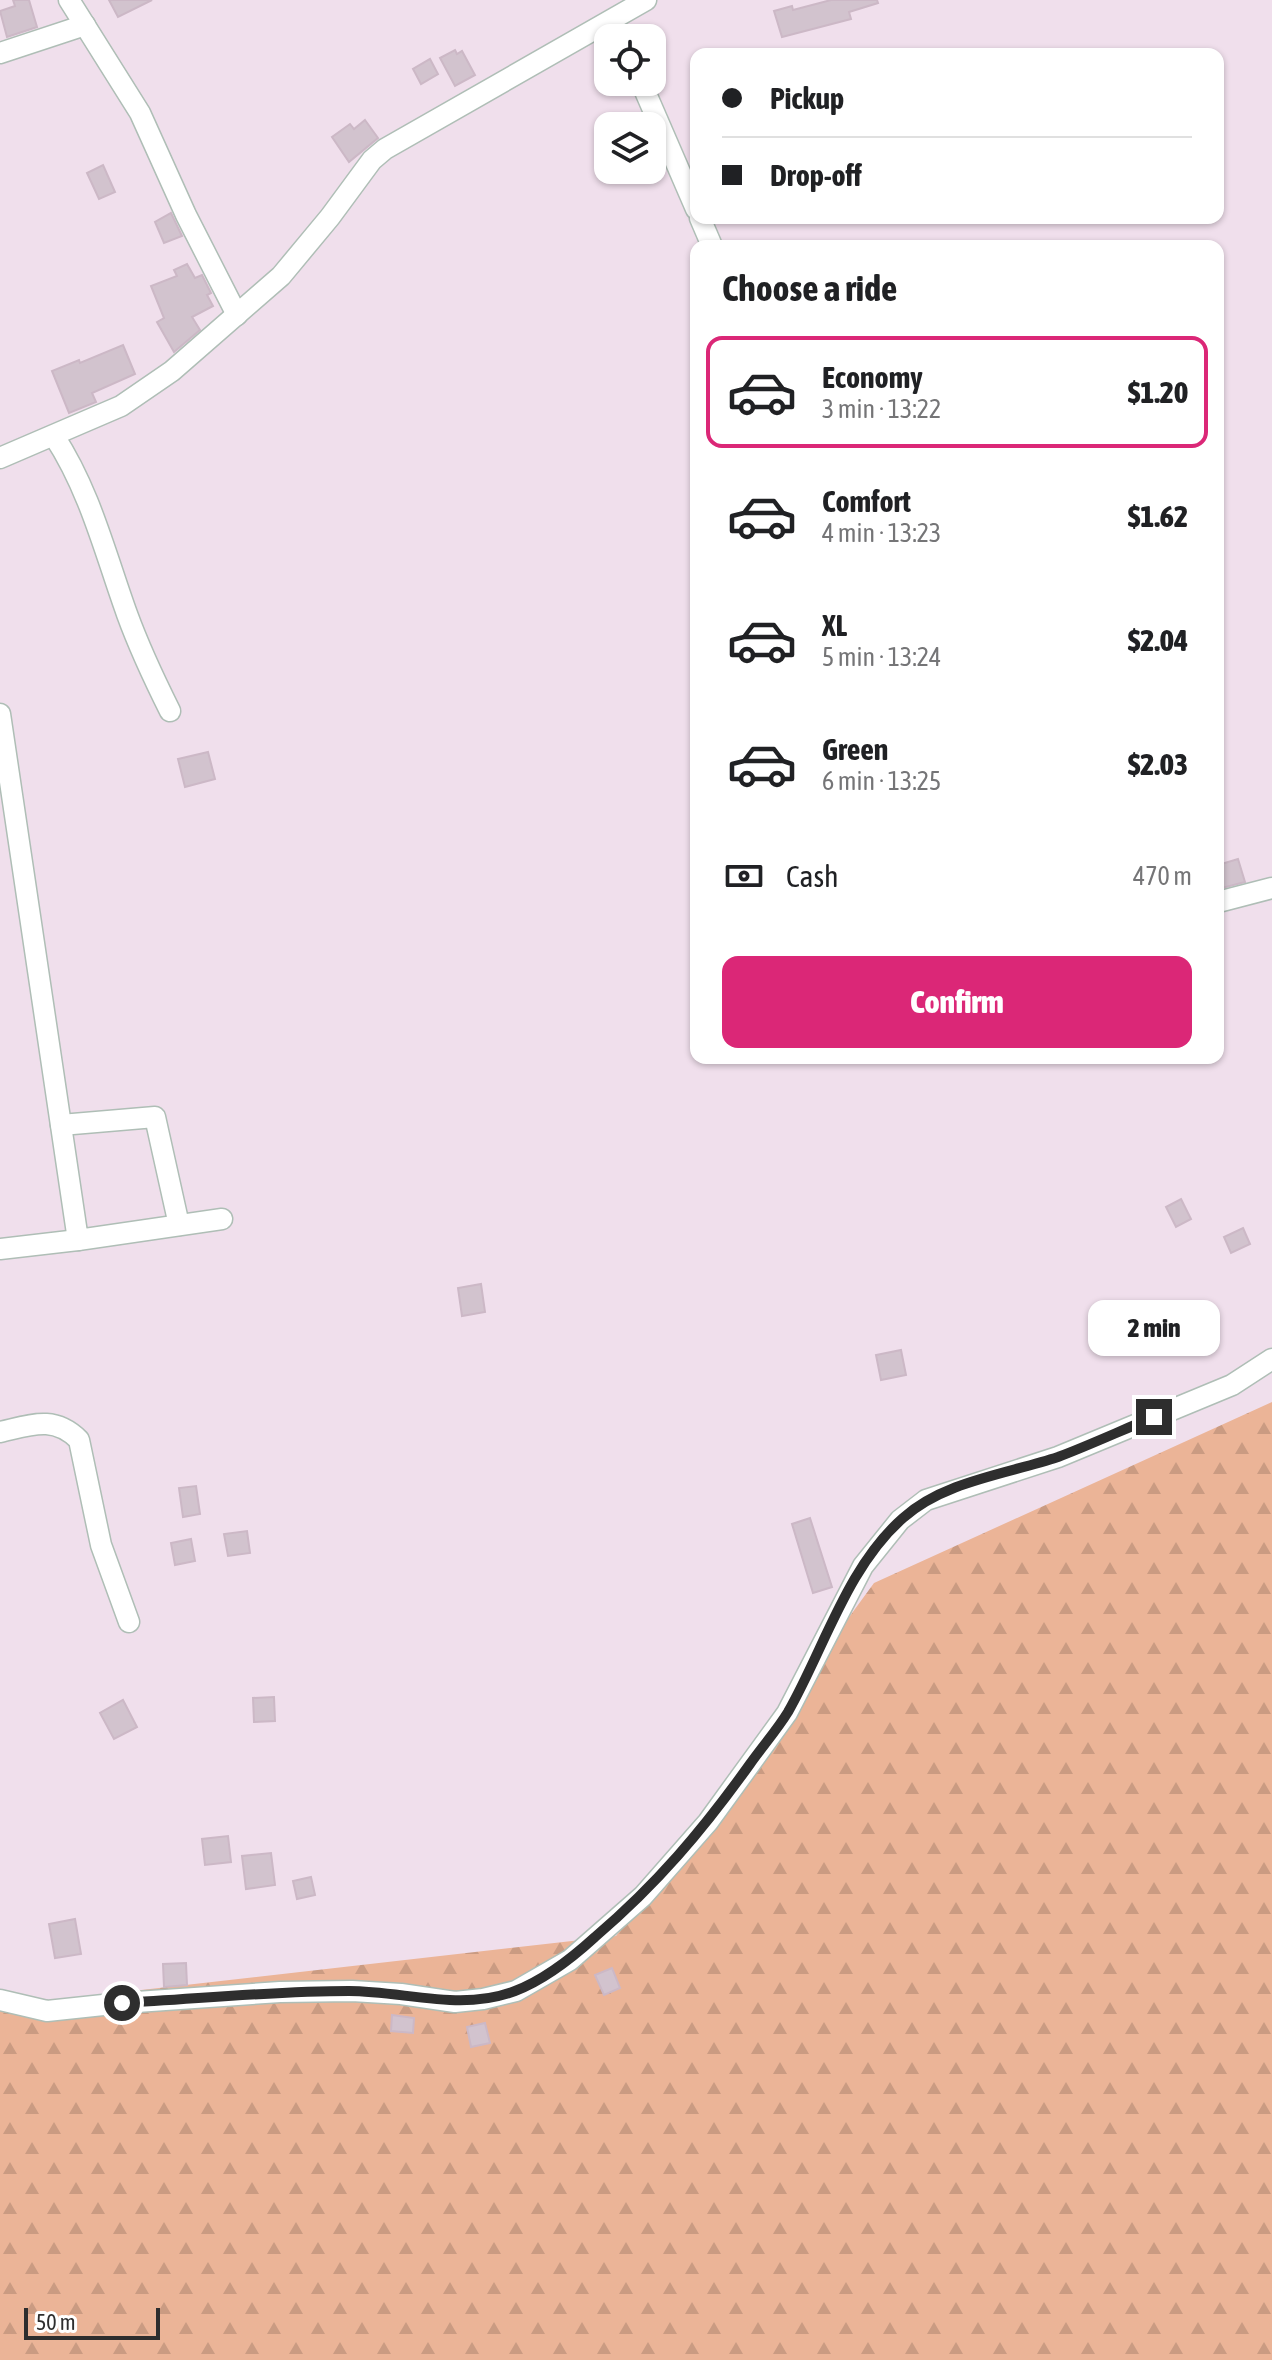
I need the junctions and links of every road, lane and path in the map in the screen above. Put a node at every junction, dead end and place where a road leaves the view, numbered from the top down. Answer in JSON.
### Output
{"nodes":[{"id":1,"x":69,"y":0,"type":"edge"},
{"id":2,"x":646,"y":0,"type":"edge"},
{"id":3,"x":623,"y":24,"type":"edge"},
{"id":4,"x":85,"y":25,"type":"junction"},
{"id":5,"x":594,"y":41,"type":"edge"},
{"id":6,"x":0,"y":53,"type":"edge"},
{"id":7,"x":647,"y":96,"type":"edge"},
{"id":8,"x":690,"y":195,"type":"edge"},
{"id":9,"x":237,"y":315,"type":"junction"},
{"id":10,"x":59,"y":444,"type":"junction"},
{"id":11,"x":0,"y":458,"type":"edge"},
{"id":12,"x":170,"y":711,"type":"dead end"},
{"id":13,"x":0,"y":714,"type":"edge"},
{"id":14,"x":1272,"y":888,"type":"edge"},
{"id":15,"x":1224,"y":900,"type":"edge"},
{"id":16,"x":61,"y":1125,"type":"junction"},
{"id":17,"x":222,"y":1219,"type":"dead end"},
{"id":18,"x":179,"y":1225,"type":"junction"},
{"id":19,"x":78,"y":1240,"type":"junction"},
{"id":20,"x":0,"y":1249,"type":"edge"},
{"id":21,"x":1272,"y":1359,"type":"edge"},
{"id":22,"x":0,"y":1432,"type":"edge"},
{"id":23,"x":129,"y":1622,"type":"dead end"},
{"id":24,"x":0,"y":2000,"type":"edge"}],
"edges":[{"from":1,"to":4,"type":"street"},
{"from":2,"to":3,"type":"street"},
{"from":4,"to":6,"type":"street"},
{"from":4,"to":9,"type":"street"},
{"from":5,"to":9,"type":"street"},
{"from":7,"to":8,"type":"street"},
{"from":9,"to":10,"type":"street"},
{"from":10,"to":11,"type":"street"},
{"from":10,"to":12,"type":"street"},
{"from":13,"to":16,"type":"street"},
{"from":14,"to":15,"type":"street"},
{"from":16,"to":18,"type":"street"},
{"from":16,"to":19,"type":"street"},
{"from":17,"to":18,"type":"street"},
{"from":18,"to":19,"type":"street"},
{"from":19,"to":20,"type":"street"},
{"from":21,"to":24,"type":"street"},
{"from":22,"to":23,"type":"street"}]}
